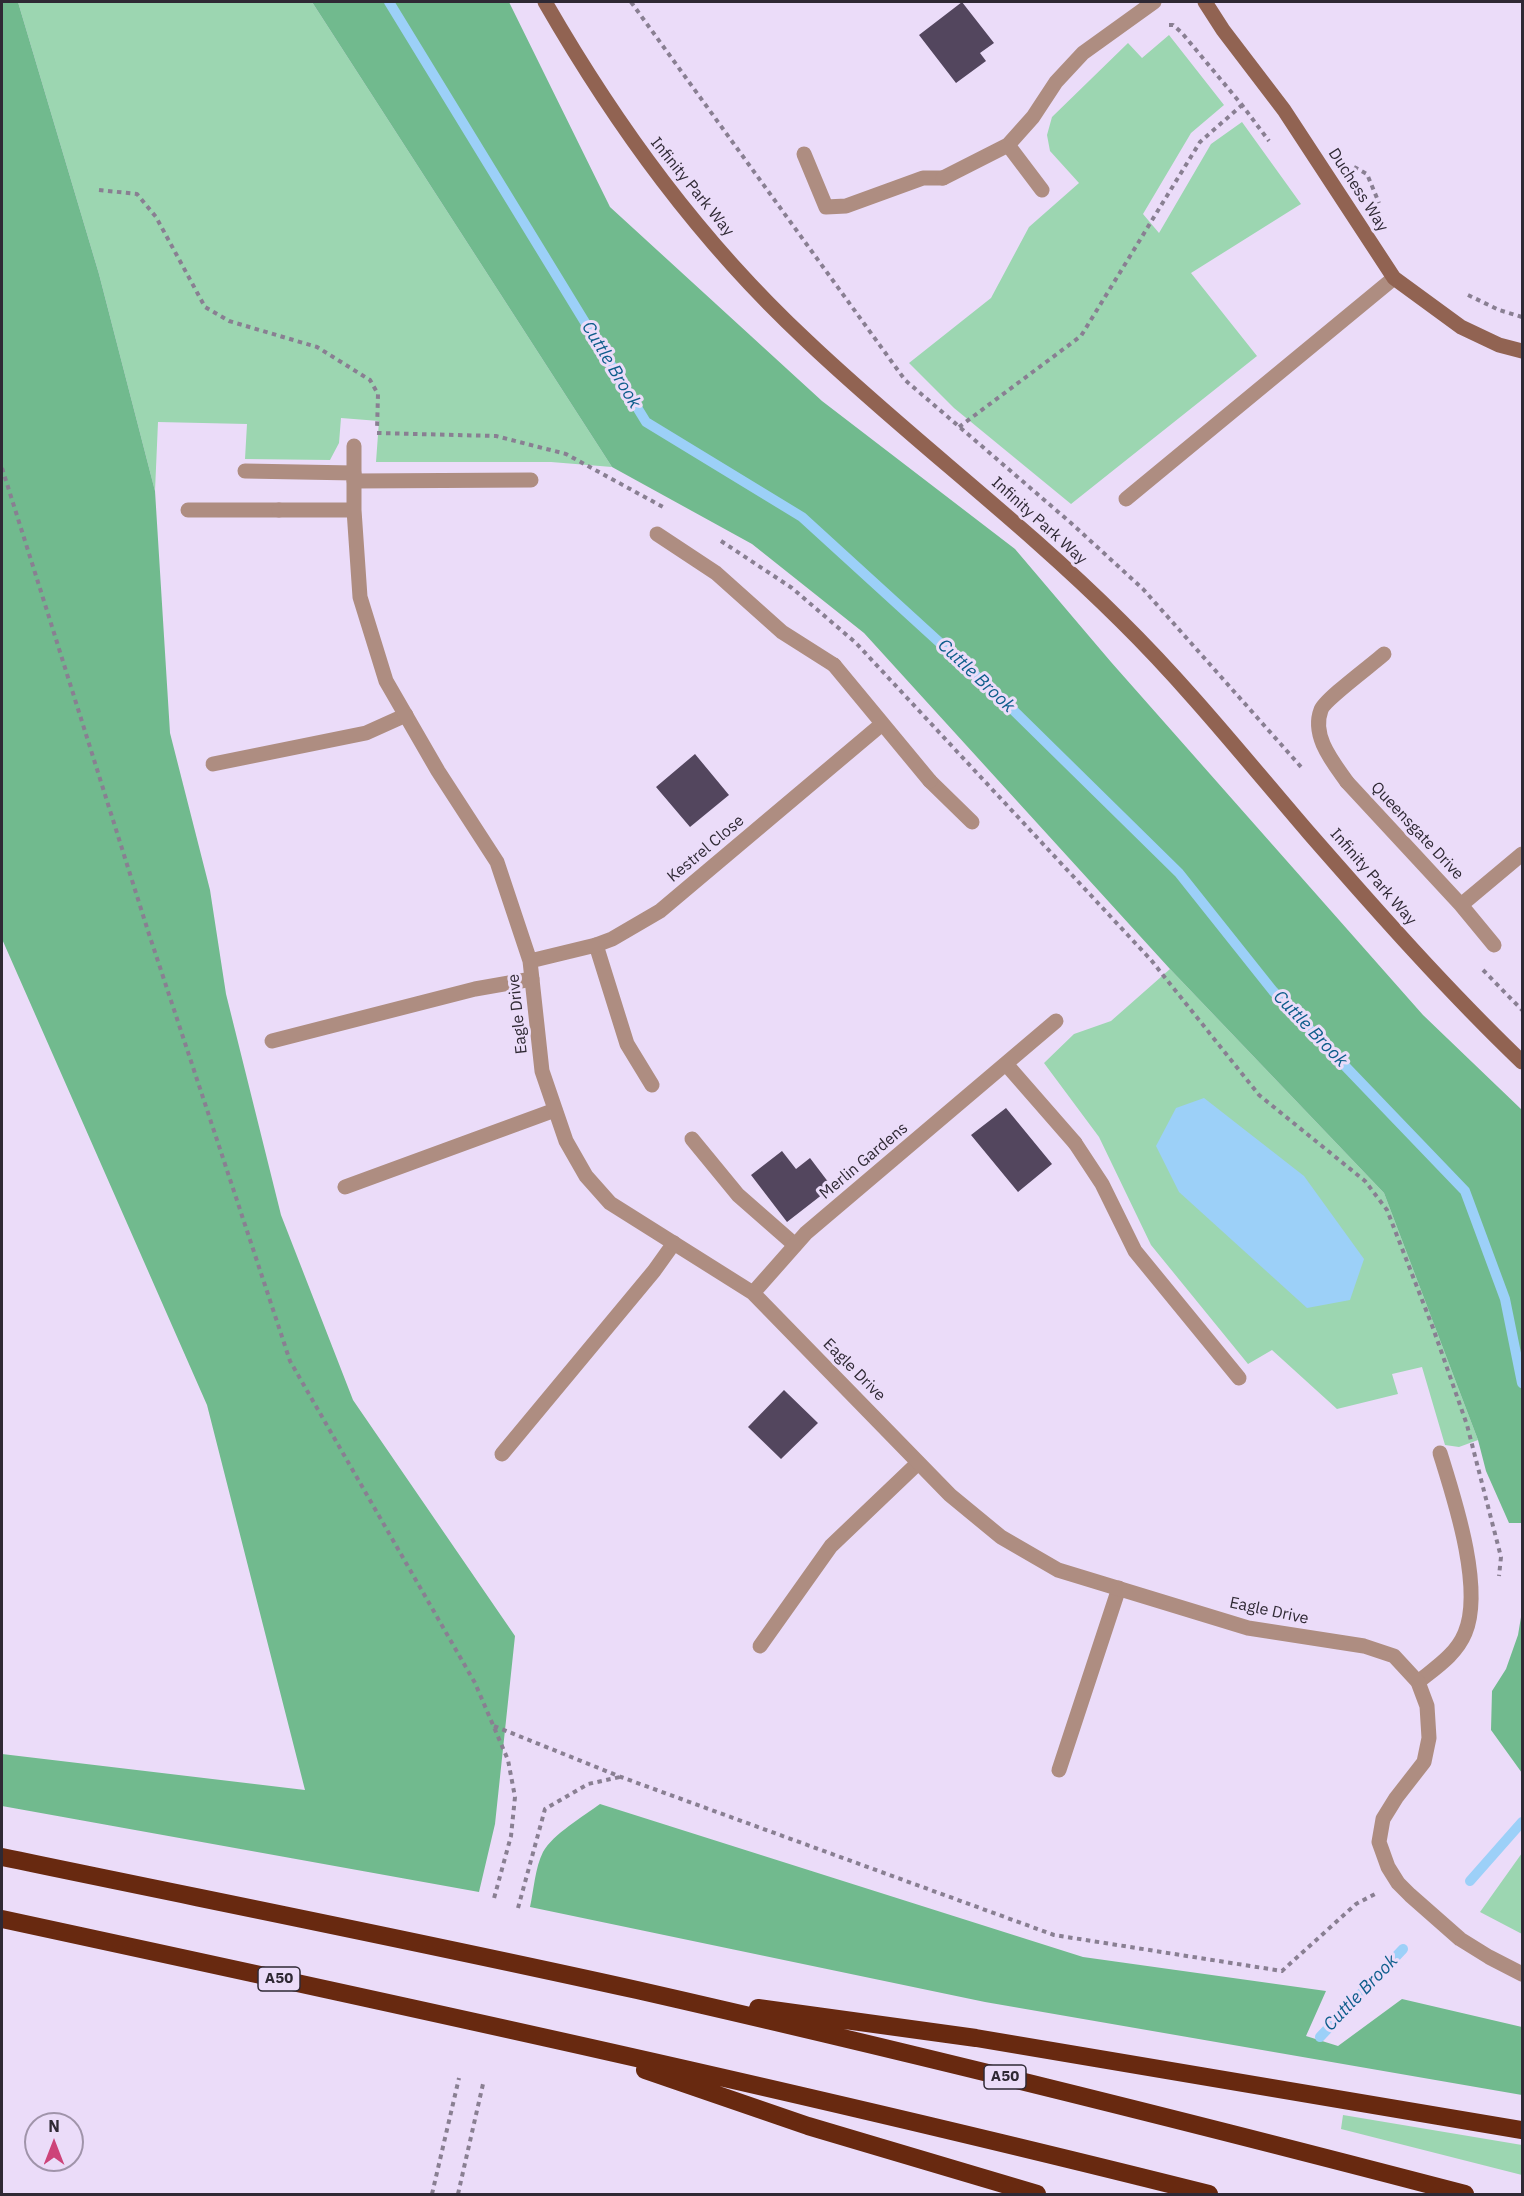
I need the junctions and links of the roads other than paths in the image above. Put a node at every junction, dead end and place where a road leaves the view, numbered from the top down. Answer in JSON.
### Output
{"nodes":[{"id":1,"x":545,"y":2,"type":"edge"},
{"id":2,"x":1154,"y":2,"type":"edge"},
{"id":3,"x":1205,"y":2,"type":"edge"},
{"id":4,"x":1008,"y":145,"type":"junction"},
{"id":5,"x":804,"y":154,"type":"dead end"},
{"id":6,"x":1042,"y":190,"type":"dead end"},
{"id":7,"x":1394,"y":278,"type":"junction"},
{"id":8,"x":1522,"y":351,"type":"edge"},
{"id":9,"x":354,"y":446,"type":"road end"},
{"id":10,"x":245,"y":471,"type":"dead end"},
{"id":11,"x":354,"y":477,"type":"junction"},
{"id":12,"x":531,"y":480,"type":"dead end"},
{"id":13,"x":1126,"y":499,"type":"dead end"},
{"id":14,"x":188,"y":510,"type":"dead end"},
{"id":15,"x":354,"y":510,"type":"junction"},
{"id":16,"x":657,"y":534,"type":"dead end"},
{"id":17,"x":1384,"y":654,"type":"dead end"},
{"id":18,"x":406,"y":715,"type":"junction"},
{"id":19,"x":882,"y":724,"type":"junction"},
{"id":20,"x":213,"y":764,"type":"dead end"},
{"id":21,"x":972,"y":822,"type":"dead end"},
{"id":22,"x":1522,"y":854,"type":"edge"},
{"id":23,"x":1461,"y":905,"type":"junction"},
{"id":24,"x":596,"y":945,"type":"junction"},
{"id":25,"x":1494,"y":945,"type":"dead end"},
{"id":26,"x":530,"y":962,"type":"junction"},
{"id":27,"x":532,"y":979,"type":"junction"},
{"id":28,"x":1056,"y":1021,"type":"dead end"},
{"id":29,"x":272,"y":1041,"type":"dead end"},
{"id":30,"x":1522,"y":1062,"type":"edge"},
{"id":31,"x":1006,"y":1064,"type":"junction"},
{"id":32,"x":652,"y":1085,"type":"dead end"},
{"id":33,"x":555,"y":1110,"type":"junction"},
{"id":34,"x":692,"y":1138,"type":"dead end"},
{"id":35,"x":345,"y":1187,"type":"dead end"},
{"id":36,"x":675,"y":1243,"type":"junction"},
{"id":37,"x":795,"y":1245,"type":"junction"},
{"id":38,"x":753,"y":1293,"type":"junction"},
{"id":39,"x":1239,"y":1378,"type":"dead end"},
{"id":40,"x":1440,"y":1453,"type":"dead end"},
{"id":41,"x":502,"y":1454,"type":"dead end"},
{"id":42,"x":918,"y":1463,"type":"junction"},
{"id":43,"x":1119,"y":1588,"type":"junction"},
{"id":44,"x":760,"y":1646,"type":"dead end"},
{"id":45,"x":1418,"y":1682,"type":"junction"},
{"id":46,"x":1059,"y":1770,"type":"dead end"},
{"id":47,"x":2,"y":1857,"type":"edge"},
{"id":48,"x":2,"y":1919,"type":"edge"},
{"id":49,"x":1522,"y":1974,"type":"edge"},
{"id":50,"x":640,"y":1991,"type":"junction"},
{"id":51,"x":556,"y":2039,"type":"junction"},
{"id":52,"x":1522,"y":2130,"type":"edge"},
{"id":53,"x":1037,"y":2194,"type":"edge"},
{"id":54,"x":1209,"y":2194,"type":"edge"},
{"id":55,"x":1465,"y":2194,"type":"edge"}],
"edges":[{"from":1,"to":30,"type":"street","name":"Infinity Park Way"},
{"from":2,"to":4,"type":"street"},
{"from":3,"to":7,"type":"street","name":"Duchess Way"},
{"from":4,"to":5,"type":"street"},
{"from":4,"to":6,"type":"street"},
{"from":7,"to":8,"type":"street","name":"Duchess Way"},
{"from":7,"to":13,"type":"street"},
{"from":9,"to":11,"type":"street","name":"Eagle Drive"},
{"from":10,"to":11,"type":"street"},
{"from":11,"to":12,"type":"street"},
{"from":11,"to":15,"type":"street","name":"Eagle Drive"},
{"from":14,"to":15,"type":"street"},
{"from":15,"to":18,"type":"street","name":"Eagle Drive"},
{"from":16,"to":19,"type":"street"},
{"from":17,"to":23,"type":"street","name":"Queensgate Drive"},
{"from":18,"to":20,"type":"street"},
{"from":18,"to":26,"type":"street","name":"Eagle Drive"},
{"from":19,"to":21,"type":"street"},
{"from":19,"to":24,"type":"street","name":"Kestrel Close"},
{"from":22,"to":23,"type":"street","name":"Queensgate Drive"},
{"from":23,"to":25,"type":"street","name":"Queensgate Drive"},
{"from":24,"to":26,"type":"street","name":"Kestrel Close"},
{"from":24,"to":32,"type":"street"},
{"from":26,"to":27,"type":"street","name":"Eagle Drive"},
{"from":27,"to":29,"type":"street"},
{"from":27,"to":33,"type":"street","name":"Eagle Drive"},
{"from":28,"to":31,"type":"street","name":"Merlin Gardens"},
{"from":31,"to":37,"type":"street","name":"Merlin Gardens"},
{"from":31,"to":39,"type":"street"},
{"from":33,"to":35,"type":"street"},
{"from":33,"to":36,"type":"street","name":"Eagle Drive"},
{"from":34,"to":37,"type":"street"},
{"from":36,"to":38,"type":"street","name":"Eagle Drive"},
{"from":36,"to":41,"type":"street"},
{"from":37,"to":38,"type":"street","name":"Merlin Gardens"},
{"from":38,"to":42,"type":"street","name":"Eagle Drive"},
{"from":40,"to":45,"type":"street"},
{"from":42,"to":43,"type":"street","name":"Eagle Drive"},
{"from":42,"to":44,"type":"street"},
{"from":43,"to":45,"type":"street","name":"Eagle Drive"},
{"from":43,"to":46,"type":"street"},
{"from":45,"to":49,"type":"street","name":"Eagle Drive"},
{"from":47,"to":50,"type":"highway","number":"A50"},
{"from":48,"to":51,"type":"highway","number":"A50"},
{"from":50,"to":52,"type":"highway"},
{"from":50,"to":55,"type":"highway","number":"A50"},
{"from":51,"to":53,"type":"highway"},
{"from":51,"to":54,"type":"highway","number":"A50"}]}
